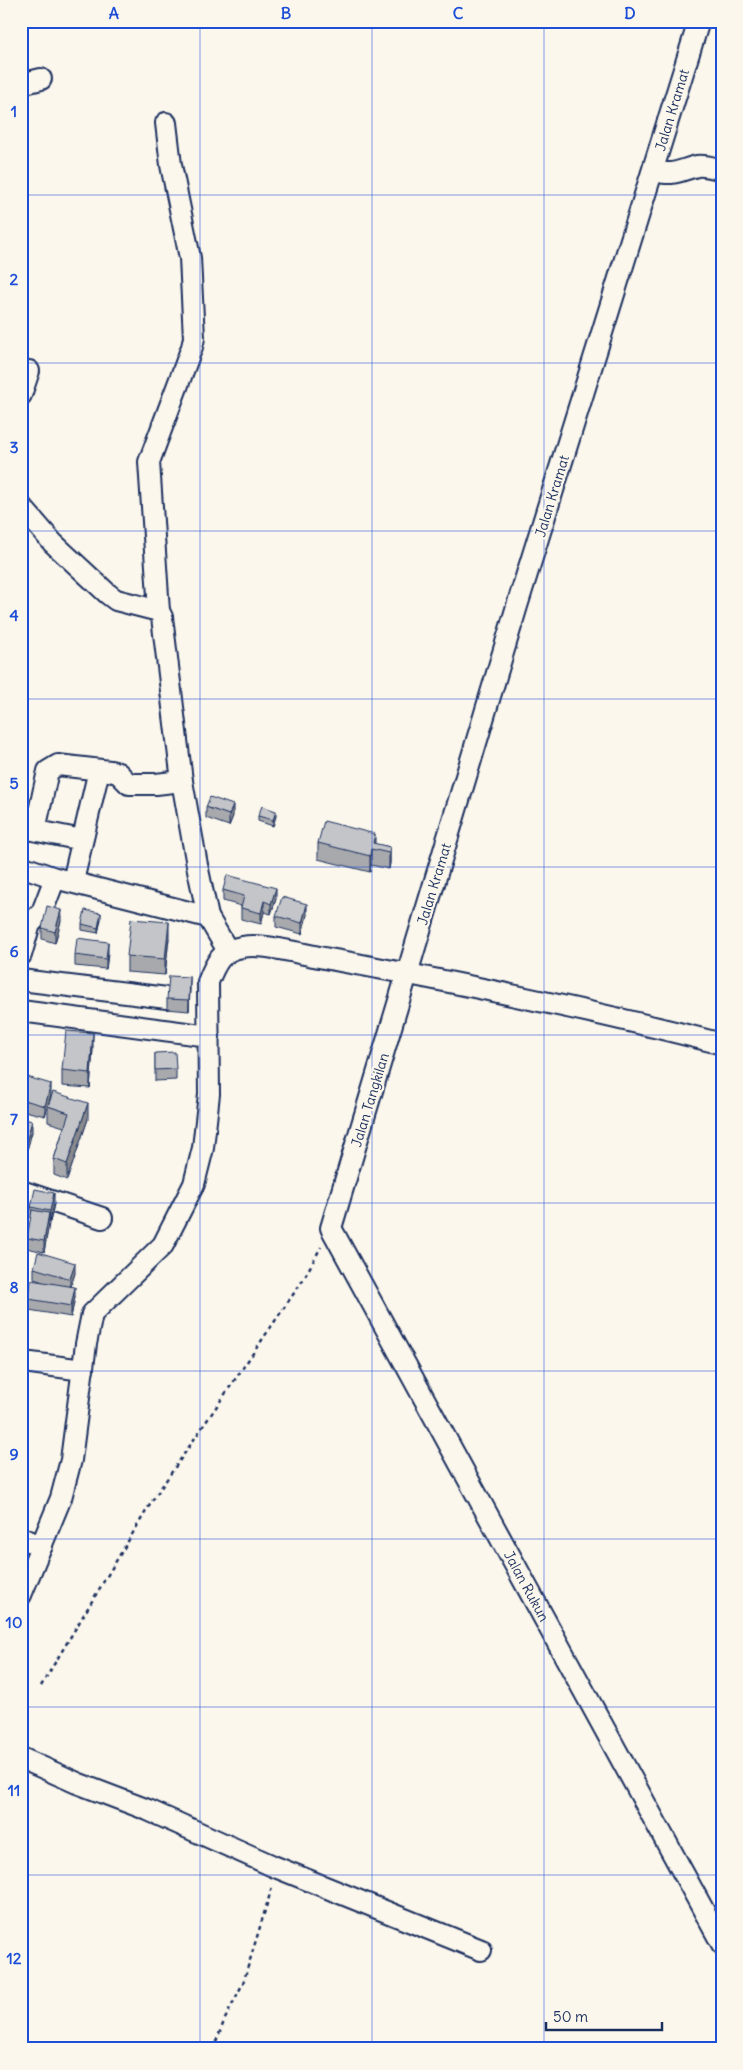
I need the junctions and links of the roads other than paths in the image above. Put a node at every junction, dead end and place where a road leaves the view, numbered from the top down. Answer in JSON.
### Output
{"nodes":[{"id":1,"x":699,"y":21,"type":"edge"},
{"id":2,"x":41,"y":79,"type":"dead end"},
{"id":3,"x":21,"y":84,"type":"edge"},
{"id":4,"x":166,"y":122,"type":"dead end"},
{"id":5,"x":722,"y":170,"type":"edge"},
{"id":6,"x":653,"y":171,"type":"junction"},
{"id":7,"x":29,"y":371,"type":"dead end"},
{"id":8,"x":21,"y":395,"type":"edge"},
{"id":9,"x":26,"y":511,"type":"edge"},
{"id":10,"x":159,"y":611,"type":"junction"},
{"id":11,"x":99,"y":770,"type":"junction"},
{"id":12,"x":182,"y":781,"type":"junction"},
{"id":13,"x":28,"y":829,"type":"edge"},
{"id":14,"x":82,"y":840,"type":"junction"},
{"id":15,"x":21,"y":866,"type":"edge"},
{"id":16,"x":64,"y":880,"type":"junction"},
{"id":17,"x":208,"y":917,"type":"junction"},
{"id":18,"x":228,"y":951,"type":"junction"},
{"id":19,"x":21,"y":955,"type":"edge"},
{"id":20,"x":408,"y":972,"type":"junction"},
{"id":21,"x":21,"y":980,"type":"edge"},
{"id":22,"x":167,"y":998,"type":"edge"},
{"id":23,"x":21,"y":1011,"type":"edge"},
{"id":24,"x":208,"y":1036,"type":"junction"},
{"id":25,"x":722,"y":1044,"type":"edge"},
{"id":26,"x":21,"y":1191,"type":"edge"},
{"id":27,"x":102,"y":1218,"type":"dead end"},
{"id":28,"x":332,"y":1228,"type":"joint"},
{"id":29,"x":32,"y":1363,"type":"dead end"},
{"id":30,"x":83,"y":1370,"type":"junction"},
{"id":31,"x":21,"y":1538,"type":"edge"},
{"id":32,"x":42,"y":1546,"type":"junction"},
{"id":33,"x":21,"y":1595,"type":"edge"},
{"id":34,"x":21,"y":1758,"type":"edge"},
{"id":35,"x":722,"y":1944,"type":"edge"},
{"id":36,"x":481,"y":1950,"type":"dead end"}],
"edges":[{"from":1,"to":6,"type":"street","name":"Jalan Kramat"},
{"from":2,"to":3,"type":"street"},
{"from":4,"to":10,"type":"street"},
{"from":5,"to":6,"type":"street"},
{"from":6,"to":20,"type":"street","name":"Jalan Kramat"},
{"from":7,"to":8,"type":"street"},
{"from":9,"to":10,"type":"street"},
{"from":10,"to":12,"type":"street"},
{"from":11,"to":12,"type":"street"},
{"from":11,"to":13,"type":"street"},
{"from":11,"to":14,"type":"street"},
{"from":12,"to":17,"type":"street"},
{"from":13,"to":14,"type":"street"},
{"from":14,"to":16,"type":"street"},
{"from":15,"to":16,"type":"street"},
{"from":16,"to":17,"type":"street"},
{"from":16,"to":19,"type":"street"},
{"from":17,"to":18,"type":"street"},
{"from":18,"to":20,"type":"street"},
{"from":18,"to":24,"type":"street"},
{"from":20,"to":25,"type":"street"},
{"from":20,"to":28,"type":"street","name":"Jalan Tangkilan"},
{"from":21,"to":22,"type":"street"},
{"from":23,"to":24,"type":"street"},
{"from":24,"to":30,"type":"street"},
{"from":26,"to":27,"type":"street"},
{"from":28,"to":35,"type":"street","name":"Jalan Rukun"},
{"from":29,"to":30,"type":"street"},
{"from":30,"to":32,"type":"street"},
{"from":31,"to":32,"type":"street"},
{"from":32,"to":33,"type":"street"},
{"from":34,"to":36,"type":"street"}]}
